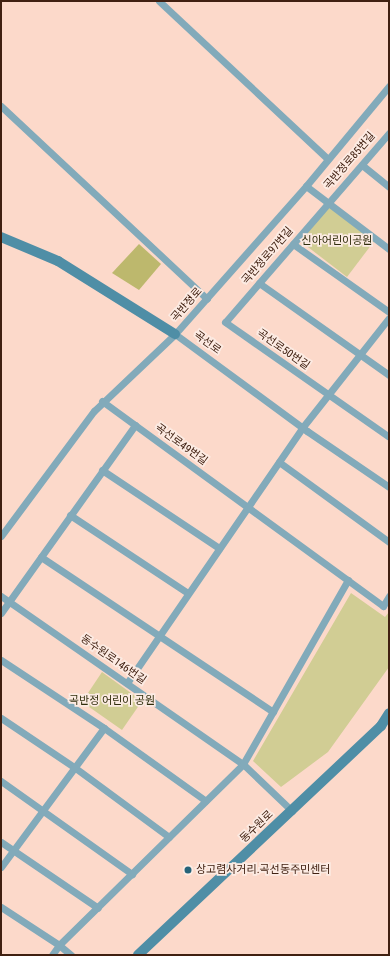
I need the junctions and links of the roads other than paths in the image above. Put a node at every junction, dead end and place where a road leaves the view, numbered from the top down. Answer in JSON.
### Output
{"nodes":[{"id":1,"x":160,"y":1,"type":"edge"},
{"id":2,"x":389,"y":86,"type":"edge"},
{"id":3,"x":1,"y":106,"type":"edge"},
{"id":4,"x":389,"y":133,"type":"edge"},
{"id":5,"x":328,"y":159,"type":"junction"},
{"id":6,"x":362,"y":165,"type":"junction"},
{"id":7,"x":306,"y":186,"type":"junction"},
{"id":8,"x":389,"y":187,"type":"edge"},
{"id":9,"x":328,"y":204,"type":"junction"},
{"id":10,"x":1,"y":236,"type":"edge"},
{"id":11,"x":293,"y":244,"type":"junction"},
{"id":12,"x":389,"y":249,"type":"edge"},
{"id":13,"x":259,"y":283,"type":"junction"},
{"id":14,"x":207,"y":299,"type":"junction"},
{"id":15,"x":389,"y":312,"type":"edge"},
{"id":16,"x":389,"y":318,"type":"edge"},
{"id":17,"x":225,"y":322,"type":"joint"},
{"id":18,"x":175,"y":334,"type":"junction"},
{"id":19,"x":360,"y":355,"type":"junction"},
{"id":20,"x":389,"y":375,"type":"edge"},
{"id":21,"x":328,"y":395,"type":"junction"},
{"id":22,"x":102,"y":402,"type":"junction"},
{"id":23,"x":135,"y":425,"type":"junction"},
{"id":24,"x":302,"y":428,"type":"junction"},
{"id":25,"x":389,"y":437,"type":"edge"},
{"id":26,"x":279,"y":462,"type":"junction"},
{"id":27,"x":102,"y":470,"type":"junction"},
{"id":28,"x":389,"y":487,"type":"edge"},
{"id":29,"x":248,"y":507,"type":"junction"},
{"id":30,"x":70,"y":515,"type":"junction"},
{"id":31,"x":1,"y":536,"type":"edge"},
{"id":32,"x":389,"y":542,"type":"edge"},
{"id":33,"x":219,"y":548,"type":"junction"},
{"id":34,"x":41,"y":556,"type":"junction"},
{"id":35,"x":348,"y":580,"type":"junction"},
{"id":36,"x":188,"y":594,"type":"junction"},
{"id":37,"x":1,"y":596,"type":"edge"},
{"id":38,"x":389,"y":596,"type":"edge"},
{"id":39,"x":9,"y":601,"type":"junction"},
{"id":40,"x":1,"y":613,"type":"edge"},
{"id":41,"x":159,"y":636,"type":"junction"},
{"id":42,"x":1,"y":660,"type":"edge"},
{"id":43,"x":127,"y":683,"type":"junction"},
{"id":44,"x":273,"y":712,"type":"junction"},
{"id":45,"x":389,"y":713,"type":"edge"},
{"id":46,"x":1,"y":718,"type":"edge"},
{"id":47,"x":104,"y":728,"type":"junction"},
{"id":48,"x":243,"y":764,"type":"junction"},
{"id":49,"x":74,"y":767,"type":"junction"},
{"id":50,"x":1,"y":781,"type":"edge"},
{"id":51,"x":206,"y":801,"type":"junction"},
{"id":52,"x":42,"y":809,"type":"junction"},
{"id":53,"x":292,"y":811,"type":"junction"},
{"id":54,"x":169,"y":837,"type":"junction"},
{"id":55,"x":1,"y":842,"type":"edge"},
{"id":56,"x":13,"y":850,"type":"junction"},
{"id":57,"x":1,"y":866,"type":"edge"},
{"id":58,"x":132,"y":874,"type":"junction"},
{"id":59,"x":1,"y":907,"type":"edge"},
{"id":60,"x":98,"y":908,"type":"junction"},
{"id":61,"x":59,"y":945,"type":"junction"},
{"id":62,"x":52,"y":955,"type":"edge"},
{"id":63,"x":71,"y":955,"type":"edge"},
{"id":64,"x":138,"y":955,"type":"edge"}],
"edges":[{"from":1,"to":5,"type":"street"},
{"from":2,"to":5,"type":"street","name":"곡반정로"},
{"from":3,"to":14,"type":"street"},
{"from":4,"to":6,"type":"street","name":"곡반정로85번길"},
{"from":5,"to":7,"type":"street","name":"곡반정로"},
{"from":6,"to":8,"type":"street"},
{"from":6,"to":9,"type":"street","name":"곡반정로85번길"},
{"from":7,"to":9,"type":"street"},
{"from":7,"to":14,"type":"street","name":"곡반정로"},
{"from":9,"to":11,"type":"street","name":"곡반정로97번길"},
{"from":9,"to":12,"type":"street"},
{"from":10,"to":18,"type":"main road","name":"곡선로"},
{"from":11,"to":13,"type":"street","name":"곡반정로97번길"},
{"from":11,"to":15,"type":"street"},
{"from":13,"to":17,"type":"street","name":"곡반정로97번길"},
{"from":13,"to":19,"type":"street"},
{"from":14,"to":18,"type":"street","name":"곡반정로"},
{"from":16,"to":19,"type":"street"},
{"from":17,"to":21,"type":"street","name":"곡선로50번길"},
{"from":18,"to":22,"type":"street","name":"곡반정로"},
{"from":18,"to":24,"type":"street","name":"곡선로"},
{"from":19,"to":20,"type":"street"},
{"from":19,"to":21,"type":"street"},
{"from":21,"to":24,"type":"street"},
{"from":21,"to":25,"type":"street","name":"곡선로50번길"},
{"from":22,"to":23,"type":"street","name":"곡선로49번길"},
{"from":22,"to":31,"type":"street","name":"곡반정로"},
{"from":23,"to":27,"type":"street"},
{"from":23,"to":29,"type":"street","name":"곡선로49번길"},
{"from":24,"to":26,"type":"street"},
{"from":24,"to":28,"type":"street","name":"곡선로"},
{"from":26,"to":29,"type":"street"},
{"from":26,"to":32,"type":"street"},
{"from":27,"to":30,"type":"street"},
{"from":27,"to":33,"type":"street"},
{"from":29,"to":33,"type":"street"},
{"from":29,"to":35,"type":"street","name":"곡선로49번길"},
{"from":30,"to":34,"type":"street"},
{"from":30,"to":36,"type":"street"},
{"from":33,"to":36,"type":"street"},
{"from":34,"to":39,"type":"street"},
{"from":34,"to":41,"type":"street"},
{"from":35,"to":38,"type":"street","name":"곡선로49번길"},
{"from":35,"to":44,"type":"street"},
{"from":36,"to":41,"type":"street"},
{"from":37,"to":39,"type":"street","name":"동수원로146번길"},
{"from":39,"to":40,"type":"street"},
{"from":39,"to":43,"type":"street","name":"동수원로146번길"},
{"from":41,"to":43,"type":"street"},
{"from":41,"to":44,"type":"street"},
{"from":42,"to":47,"type":"street"},
{"from":43,"to":48,"type":"street","name":"동수원로146번길"},
{"from":44,"to":48,"type":"street"},
{"from":45,"to":53,"type":"main road","name":"동수원로"},
{"from":46,"to":49,"type":"street"},
{"from":47,"to":49,"type":"street"},
{"from":47,"to":51,"type":"street"},
{"from":48,"to":51,"type":"street"},
{"from":48,"to":53,"type":"street","name":"동수원로146번길"},
{"from":49,"to":52,"type":"street"},
{"from":49,"to":54,"type":"street"},
{"from":50,"to":52,"type":"street"},
{"from":51,"to":54,"type":"street"},
{"from":52,"to":56,"type":"street"},
{"from":52,"to":58,"type":"street"},
{"from":53,"to":64,"type":"main road","name":"동수원로"},
{"from":54,"to":58,"type":"street"},
{"from":55,"to":56,"type":"street"},
{"from":56,"to":57,"type":"street"},
{"from":56,"to":60,"type":"street"},
{"from":58,"to":60,"type":"street"},
{"from":59,"to":61,"type":"street"},
{"from":60,"to":61,"type":"street"},
{"from":61,"to":62,"type":"street"},
{"from":61,"to":63,"type":"street"}]}
